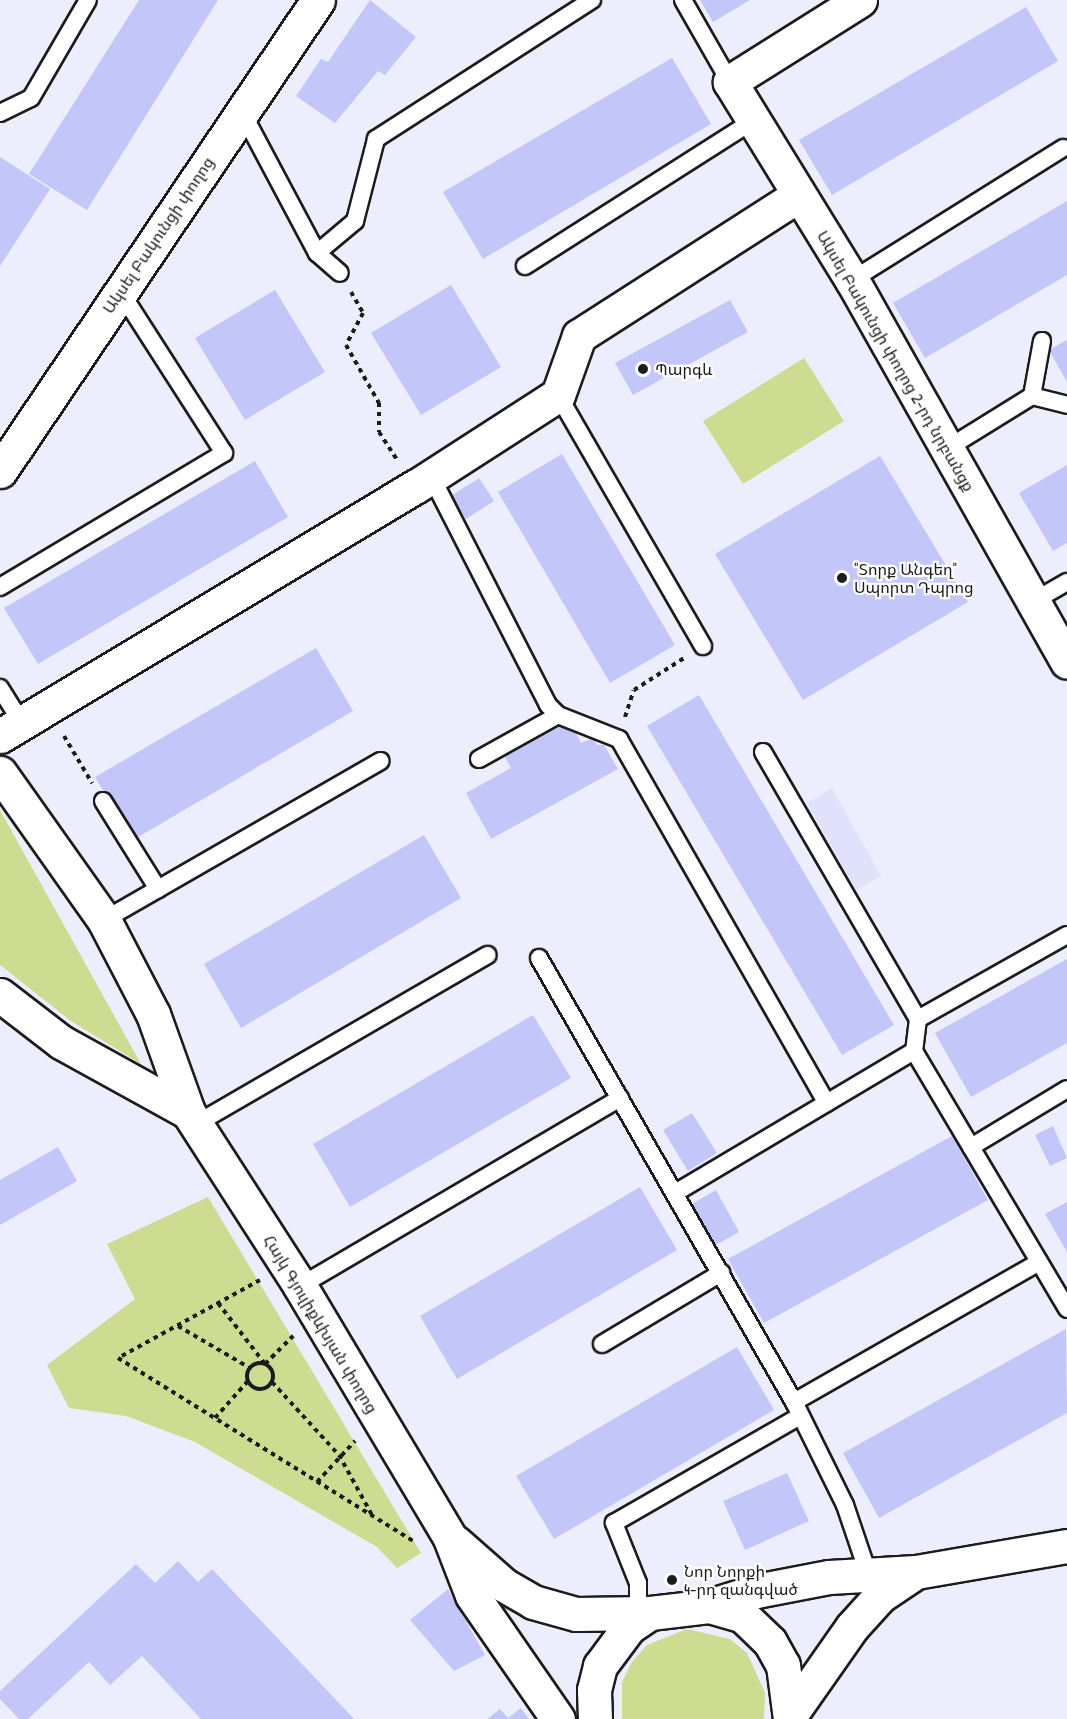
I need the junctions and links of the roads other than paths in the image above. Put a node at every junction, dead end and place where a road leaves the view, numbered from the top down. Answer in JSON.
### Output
{"nodes":[{"id":1,"x":88,"y":0,"type":"edge"},
{"id":2,"x":318,"y":0,"type":"edge"},
{"id":3,"x":592,"y":0,"type":"edge"},
{"id":4,"x":683,"y":0,"type":"edge"},
{"id":5,"x":860,"y":0,"type":"edge"},
{"id":6,"x":730,"y":82,"type":"junction"},
{"id":7,"x":242,"y":112,"type":"junction"},
{"id":8,"x":0,"y":113,"type":"edge"},
{"id":9,"x":751,"y":122,"type":"junction"},
{"id":10,"x":1063,"y":148,"type":"dead end"},
{"id":11,"x":797,"y":196,"type":"junction"},
{"id":12,"x":317,"y":252,"type":"junction"},
{"id":13,"x":525,"y":266,"type":"dead end"},
{"id":14,"x":340,"y":273,"type":"road end"},
{"id":15,"x":852,"y":280,"type":"junction"},
{"id":16,"x":120,"y":291,"type":"junction"},
{"id":17,"x":1041,"y":341,"type":"dead end"},
{"id":18,"x":558,"y":395,"type":"junction"},
{"id":19,"x":1032,"y":396,"type":"junction"},
{"id":20,"x":1067,"y":405,"type":"edge"},
{"id":21,"x":948,"y":448,"type":"junction"},
{"id":22,"x":0,"y":471,"type":"edge"},
{"id":23,"x":423,"y":481,"type":"junction"},
{"id":24,"x":1067,"y":582,"type":"edge"},
{"id":25,"x":0,"y":587,"type":"edge"},
{"id":26,"x":1034,"y":601,"type":"junction"},
{"id":27,"x":703,"y":646,"type":"road end"},
{"id":28,"x":1067,"y":662,"type":"edge"},
{"id":29,"x":0,"y":688,"type":"edge"},
{"id":30,"x":558,"y":715,"type":"junction"},
{"id":31,"x":11,"y":729,"type":"edge"},
{"id":32,"x":763,"y":752,"type":"dead end"},
{"id":33,"x":478,"y":759,"type":"dead end"},
{"id":34,"x":380,"y":761,"type":"dead end"},
{"id":35,"x":0,"y":773,"type":"edge"},
{"id":36,"x":103,"y":801,"type":"road end"},
{"id":37,"x":158,"y":888,"type":"junction"},
{"id":38,"x":104,"y":920,"type":"junction"},
{"id":39,"x":1067,"y":935,"type":"edge"},
{"id":40,"x":487,"y":955,"type":"dead end"},
{"id":41,"x":539,"y":958,"type":"dead end"},
{"id":42,"x":0,"y":995,"type":"edge"},
{"id":43,"x":918,"y":1019,"type":"junction"},
{"id":44,"x":914,"y":1051,"type":"junction"},
{"id":45,"x":1067,"y":1089,"type":"edge"},
{"id":46,"x":620,"y":1098,"type":"junction"},
{"id":47,"x":827,"y":1102,"type":"junction"},
{"id":48,"x":192,"y":1118,"type":"junction"},
{"id":49,"x":971,"y":1147,"type":"junction"},
{"id":50,"x":675,"y":1192,"type":"junction"},
{"id":51,"x":1039,"y":1262,"type":"junction"},
{"id":52,"x":721,"y":1273,"type":"junction"},
{"id":53,"x":300,"y":1286,"type":"junction"},
{"id":54,"x":1067,"y":1310,"type":"edge"},
{"id":55,"x":602,"y":1344,"type":"dead end"},
{"id":56,"x":797,"y":1409,"type":"junction"},
{"id":57,"x":435,"y":1542,"type":"junction"},
{"id":58,"x":1067,"y":1546,"type":"edge"},
{"id":59,"x":916,"y":1572,"type":"junction"},
{"id":60,"x":868,"y":1573,"type":"junction"},
{"id":61,"x":709,"y":1606,"type":"junction"},
{"id":62,"x":644,"y":1614,"type":"junction"},
{"id":63,"x":791,"y":1716,"type":"edge"},
{"id":64,"x":558,"y":1719,"type":"edge"},
{"id":65,"x":595,"y":1719,"type":"edge"}],
"edges":[{"from":1,"to":8,"type":"lane"},
{"from":2,"to":7,"type":"street","name":"Ակսել Բակունցի փողոց"},
{"from":3,"to":12,"type":"lane"},
{"from":4,"to":6,"type":"lane","name":"Ակսել Բակունցի փողոց 2-րդ նրբանցք"},
{"from":5,"to":6,"type":"street"},
{"from":6,"to":9,"type":"street","name":"Ակսել Բակունցի փողոց 2-րդ նրբանցք"},
{"from":7,"to":12,"type":"lane"},
{"from":7,"to":16,"type":"street","name":"Ակսել Բակունցի փողոց"},
{"from":9,"to":11,"type":"street","name":"Ակսել Բակունցի փողոց 2-րդ նրբանցք"},
{"from":9,"to":13,"type":"lane"},
{"from":10,"to":15,"type":"lane"},
{"from":11,"to":15,"type":"street","name":"Ակսել Բակունցի փողոց 2-րդ նրբանցք"},
{"from":11,"to":18,"type":"street"},
{"from":12,"to":14,"type":"lane"},
{"from":15,"to":21,"type":"street","name":"Ակսել Բակունցի փողոց 2-րդ նրբանցք"},
{"from":16,"to":22,"type":"street","name":"Ակսել Բակունցի փողոց"},
{"from":16,"to":25,"type":"lane"},
{"from":17,"to":19,"type":"lane"},
{"from":18,"to":23,"type":"street"},
{"from":18,"to":27,"type":"lane"},
{"from":19,"to":20,"type":"lane"},
{"from":19,"to":21,"type":"lane"},
{"from":21,"to":26,"type":"street","name":"Ակսել Բակունցի փողոց 2-րդ նրբանցք"},
{"from":23,"to":30,"type":"lane"},
{"from":23,"to":31,"type":"street"},
{"from":24,"to":26,"type":"lane"},
{"from":26,"to":28,"type":"street","name":"Ակսել Բակունցի փողոց 2-րդ նրբանցք"},
{"from":29,"to":31,"type":"lane"},
{"from":30,"to":33,"type":"lane"},
{"from":30,"to":47,"type":"lane"},
{"from":32,"to":43,"type":"lane"},
{"from":34,"to":37,"type":"lane"},
{"from":35,"to":38,"type":"street","name":"Հայկ Գյուլիքևխյան փողոց"},
{"from":36,"to":37,"type":"lane"},
{"from":37,"to":38,"type":"lane"},
{"from":38,"to":48,"type":"street","name":"Հայկ Գյուլիքևխյան փողոց"},
{"from":39,"to":43,"type":"lane"},
{"from":40,"to":48,"type":"lane"},
{"from":41,"to":46,"type":"lane"},
{"from":42,"to":48,"type":"street","name":"Հայկ Գյուլիքևխյան փողոց"},
{"from":43,"to":44,"type":"lane"},
{"from":44,"to":47,"type":"lane"},
{"from":44,"to":49,"type":"lane"},
{"from":45,"to":49,"type":"lane"},
{"from":46,"to":50,"type":"lane"},
{"from":46,"to":53,"type":"lane"},
{"from":47,"to":50,"type":"lane"},
{"from":48,"to":53,"type":"street","name":"Հայկ Գյուլիքևխյան փողոց"},
{"from":49,"to":51,"type":"lane"},
{"from":50,"to":52,"type":"lane"},
{"from":51,"to":54,"type":"lane"},
{"from":51,"to":56,"type":"lane"},
{"from":52,"to":55,"type":"lane"},
{"from":52,"to":56,"type":"lane"},
{"from":53,"to":57,"type":"street","name":"Հայկ Գյուլիքևխյան փողոց"},
{"from":56,"to":60,"type":"lane"},
{"from":56,"to":62,"type":"lane"},
{"from":57,"to":62,"type":"street","name":"Հայկ Գյուլիքևխյան փողոց"},
{"from":57,"to":64,"type":"street","name":"Հայկ Գյուլիքևխյան փողոց"},
{"from":58,"to":59,"type":"street"},
{"from":59,"to":60,"type":"street"},
{"from":59,"to":63,"type":"street"},
{"from":60,"to":61,"type":"street"},
{"from":61,"to":62,"type":"street","name":"Հայկ Գյուլիքևխյան փողոց"},
{"from":61,"to":63,"type":"street"},
{"from":62,"to":65,"type":"street"}]}
